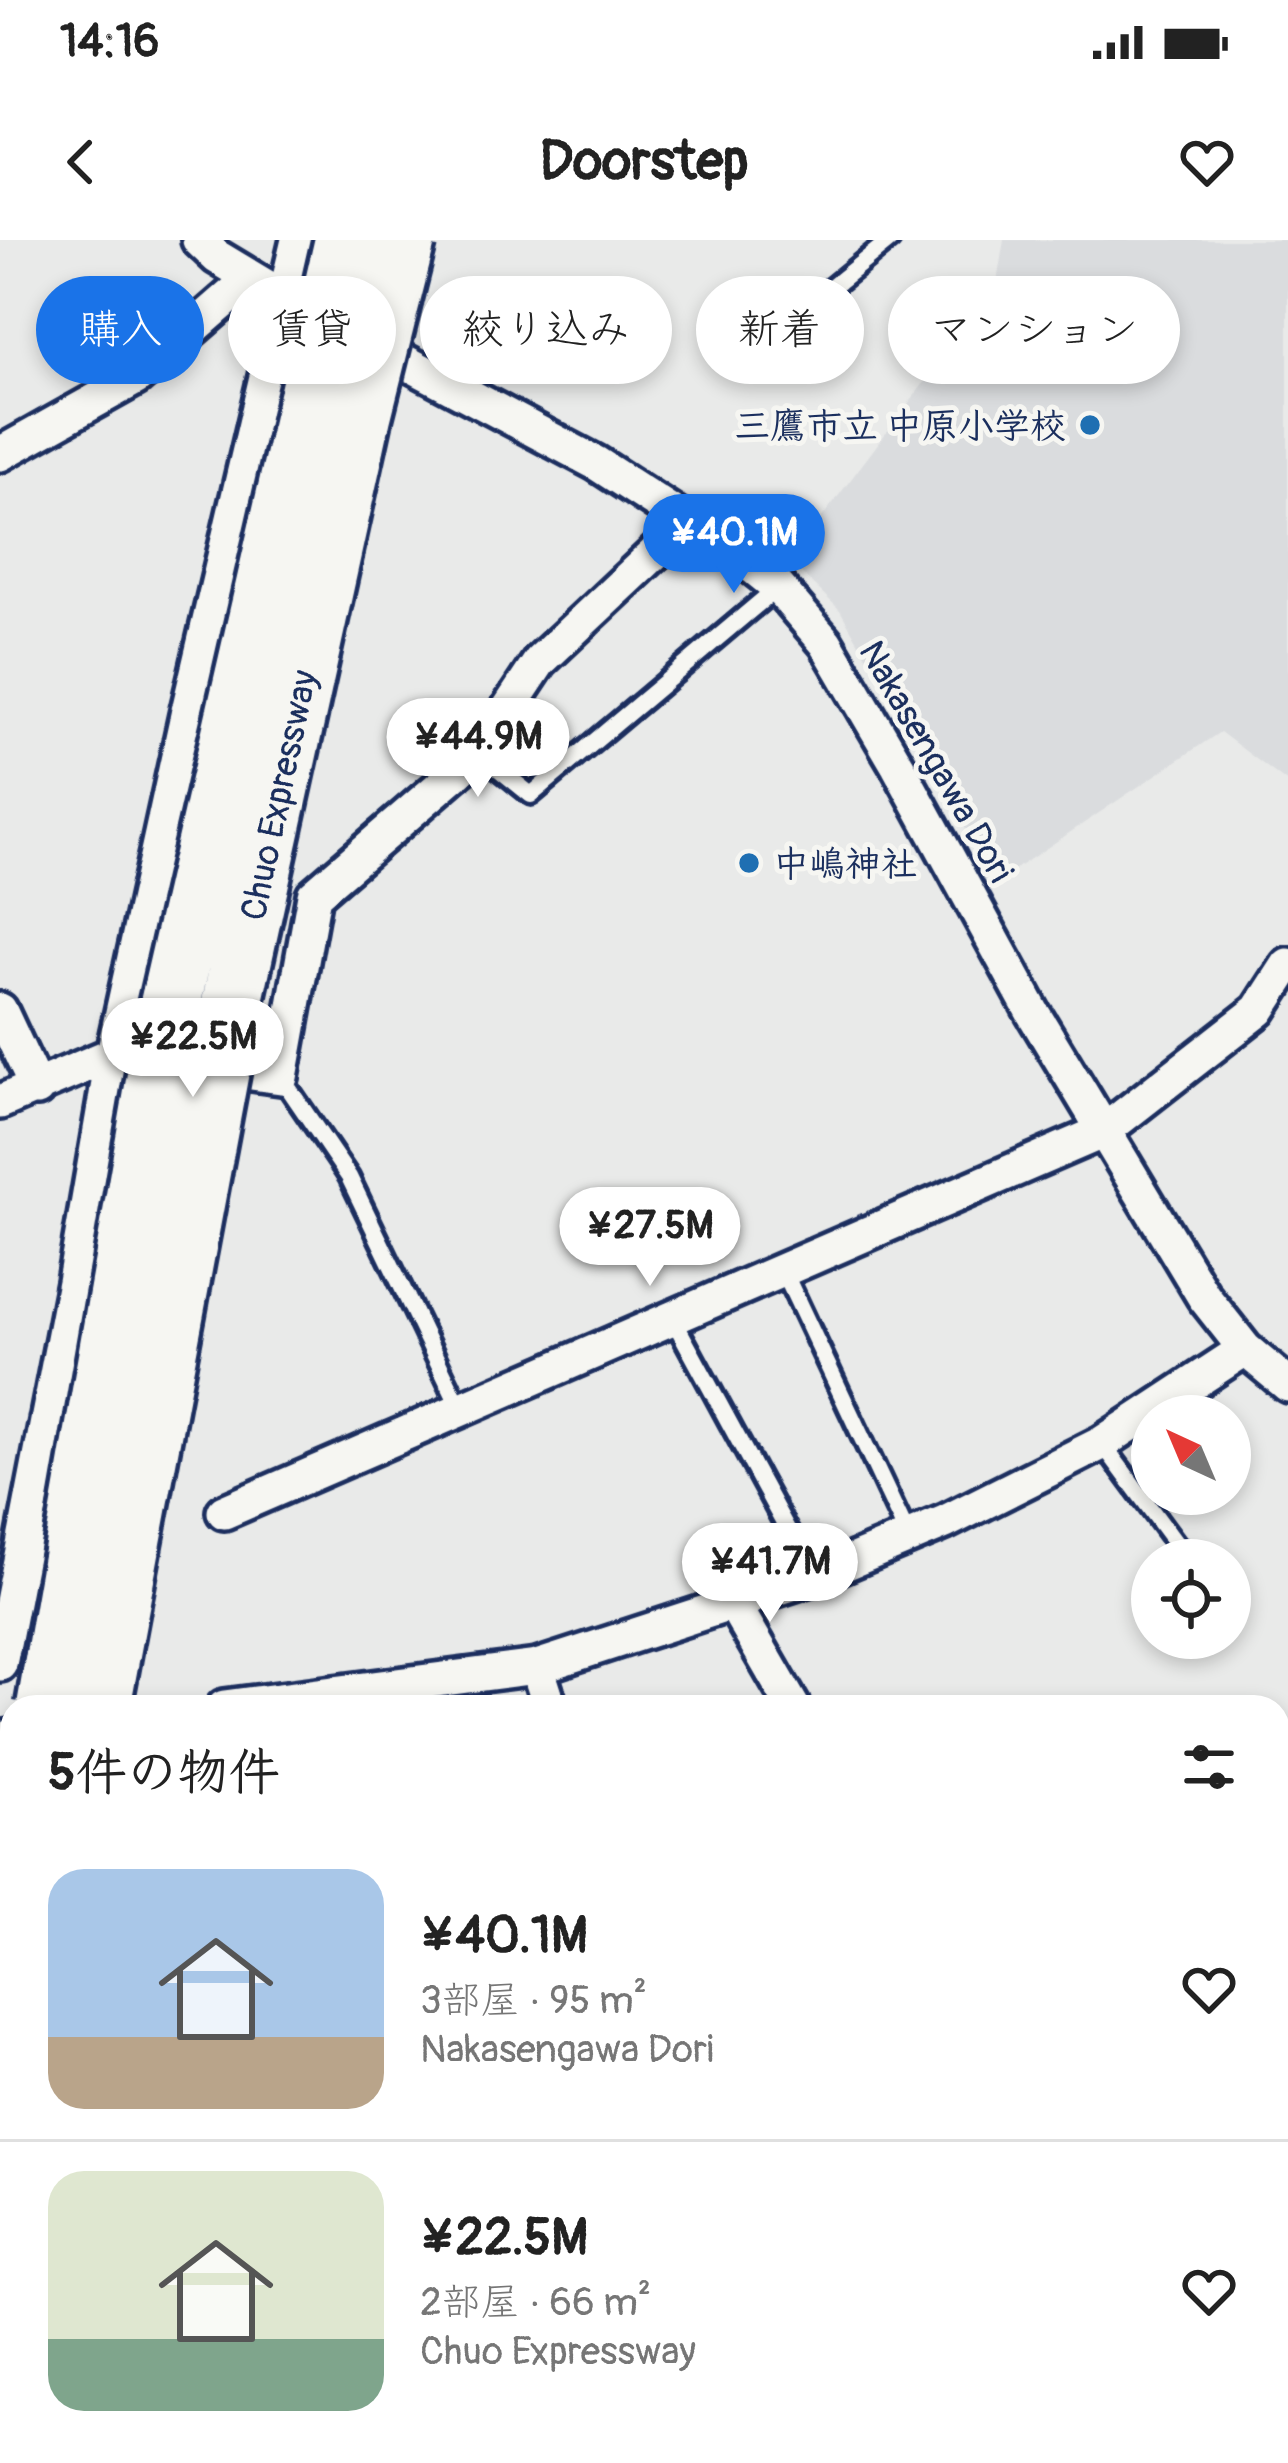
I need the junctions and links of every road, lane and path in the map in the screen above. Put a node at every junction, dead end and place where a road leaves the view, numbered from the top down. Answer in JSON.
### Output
{"nodes":[{"id":1,"x":199,"y":240,"type":"edge"},
{"id":2,"x":298,"y":240,"type":"edge"},
{"id":3,"x":344,"y":240,"type":"edge"},
{"id":4,"x":405,"y":240,"type":"edge"},
{"id":5,"x":890,"y":240,"type":"edge"},
{"id":6,"x":248,"y":276,"type":"edge"},
{"id":7,"x":290,"y":276,"type":"edge"},
{"id":8,"x":846,"y":276,"type":"edge"},
{"id":9,"x":228,"y":298,"type":"edge"},
{"id":10,"x":396,"y":357,"type":"edge"},
{"id":11,"x":265,"y":384,"type":"edge"},
{"id":12,"x":0,"y":454,"type":"edge"},
{"id":13,"x":688,"y":522,"type":"junction"},
{"id":14,"x":778,"y":587,"type":"junction"},
{"id":15,"x":479,"y":753,"type":"junction"},
{"id":16,"x":1288,"y":965,"type":"edge"},
{"id":17,"x":0,"y":1010,"type":"edge"},
{"id":18,"x":113,"y":1054,"type":"junction"},
{"id":19,"x":281,"y":1076,"type":"junction"},
{"id":20,"x":37,"y":1089,"type":"junction"},
{"id":21,"x":0,"y":1102,"type":"edge"},
{"id":22,"x":1105,"y":1131,"type":"junction"},
{"id":23,"x":783,"y":1270,"type":"junction"},
{"id":24,"x":672,"y":1317,"type":"junction"},
{"id":25,"x":1245,"y":1349,"type":"junction"},
{"id":26,"x":1288,"y":1385,"type":"edge"},
{"id":27,"x":461,"y":1410,"type":"junction"},
{"id":28,"x":1102,"y":1443,"type":"junction"},
{"id":29,"x":224,"y":1512,"type":"dead end"},
{"id":30,"x":908,"y":1536,"type":"junction"},
{"id":31,"x":1173,"y":1539,"type":"edge"},
{"id":32,"x":813,"y":1576,"type":"junction"},
{"id":33,"x":732,"y":1600,"type":"junction"},
{"id":34,"x":0,"y":1664,"type":"edge"},
{"id":35,"x":537,"y":1667,"type":"junction"},
{"id":36,"x":49,"y":1695,"type":"edge"},
{"id":37,"x":102,"y":1695,"type":"edge"},
{"id":38,"x":318,"y":1695,"type":"edge"},
{"id":39,"x":546,"y":1695,"type":"edge"},
{"id":40,"x":786,"y":1695,"type":"edge"},
{"id":41,"x":571,"y":2463,"type":"edge"},
{"id":42,"x":602,"y":2463,"type":"edge"}],
"edges":[{"from":1,"to":6,"type":"street","name":"Nakasengawa Dori"},
{"from":2,"to":7,"type":"street"},
{"from":3,"to":36,"type":"highway","name":"Chuo Expressway","bridge":true},
{"from":4,"to":37,"type":"highway","name":"Chuo Expressway","bridge":true},
{"from":5,"to":8,"type":"lane"},
{"from":9,"to":12,"type":"street"},
{"from":10,"to":13,"type":"street","name":"Nakasengawa Dori"},
{"from":11,"to":18,"type":"street"},
{"from":13,"to":14,"type":"street","name":"Nakasengawa Dori"},
{"from":13,"to":15,"type":"street"},
{"from":14,"to":15,"type":"lane"},
{"from":14,"to":22,"type":"street","name":"Nakasengawa Dori"},
{"from":15,"to":19,"type":"street"},
{"from":16,"to":22,"type":"street"},
{"from":17,"to":20,"type":"street"},
{"from":18,"to":19,"type":"street"},
{"from":18,"to":20,"type":"street"},
{"from":18,"to":34,"type":"street"},
{"from":19,"to":27,"type":"lane"},
{"from":20,"to":21,"type":"street"},
{"from":22,"to":23,"type":"street"},
{"from":22,"to":25,"type":"street","name":"Nakasengawa Dori"},
{"from":23,"to":24,"type":"street"},
{"from":23,"to":30,"type":"lane"},
{"from":24,"to":27,"type":"street"},
{"from":24,"to":32,"type":"lane"},
{"from":25,"to":26,"type":"street","name":"Nakasengawa Dori"},
{"from":25,"to":28,"type":"street"},
{"from":27,"to":29,"type":"street"},
{"from":28,"to":30,"type":"street"},
{"from":28,"to":31,"type":"lane"},
{"from":30,"to":32,"type":"street"},
{"from":32,"to":33,"type":"street"},
{"from":33,"to":35,"type":"street"},
{"from":33,"to":40,"type":"street"},
{"from":35,"to":38,"type":"street"},
{"from":35,"to":39,"type":"street"},
{"from":41,"to":42,"type":"street"}]}
